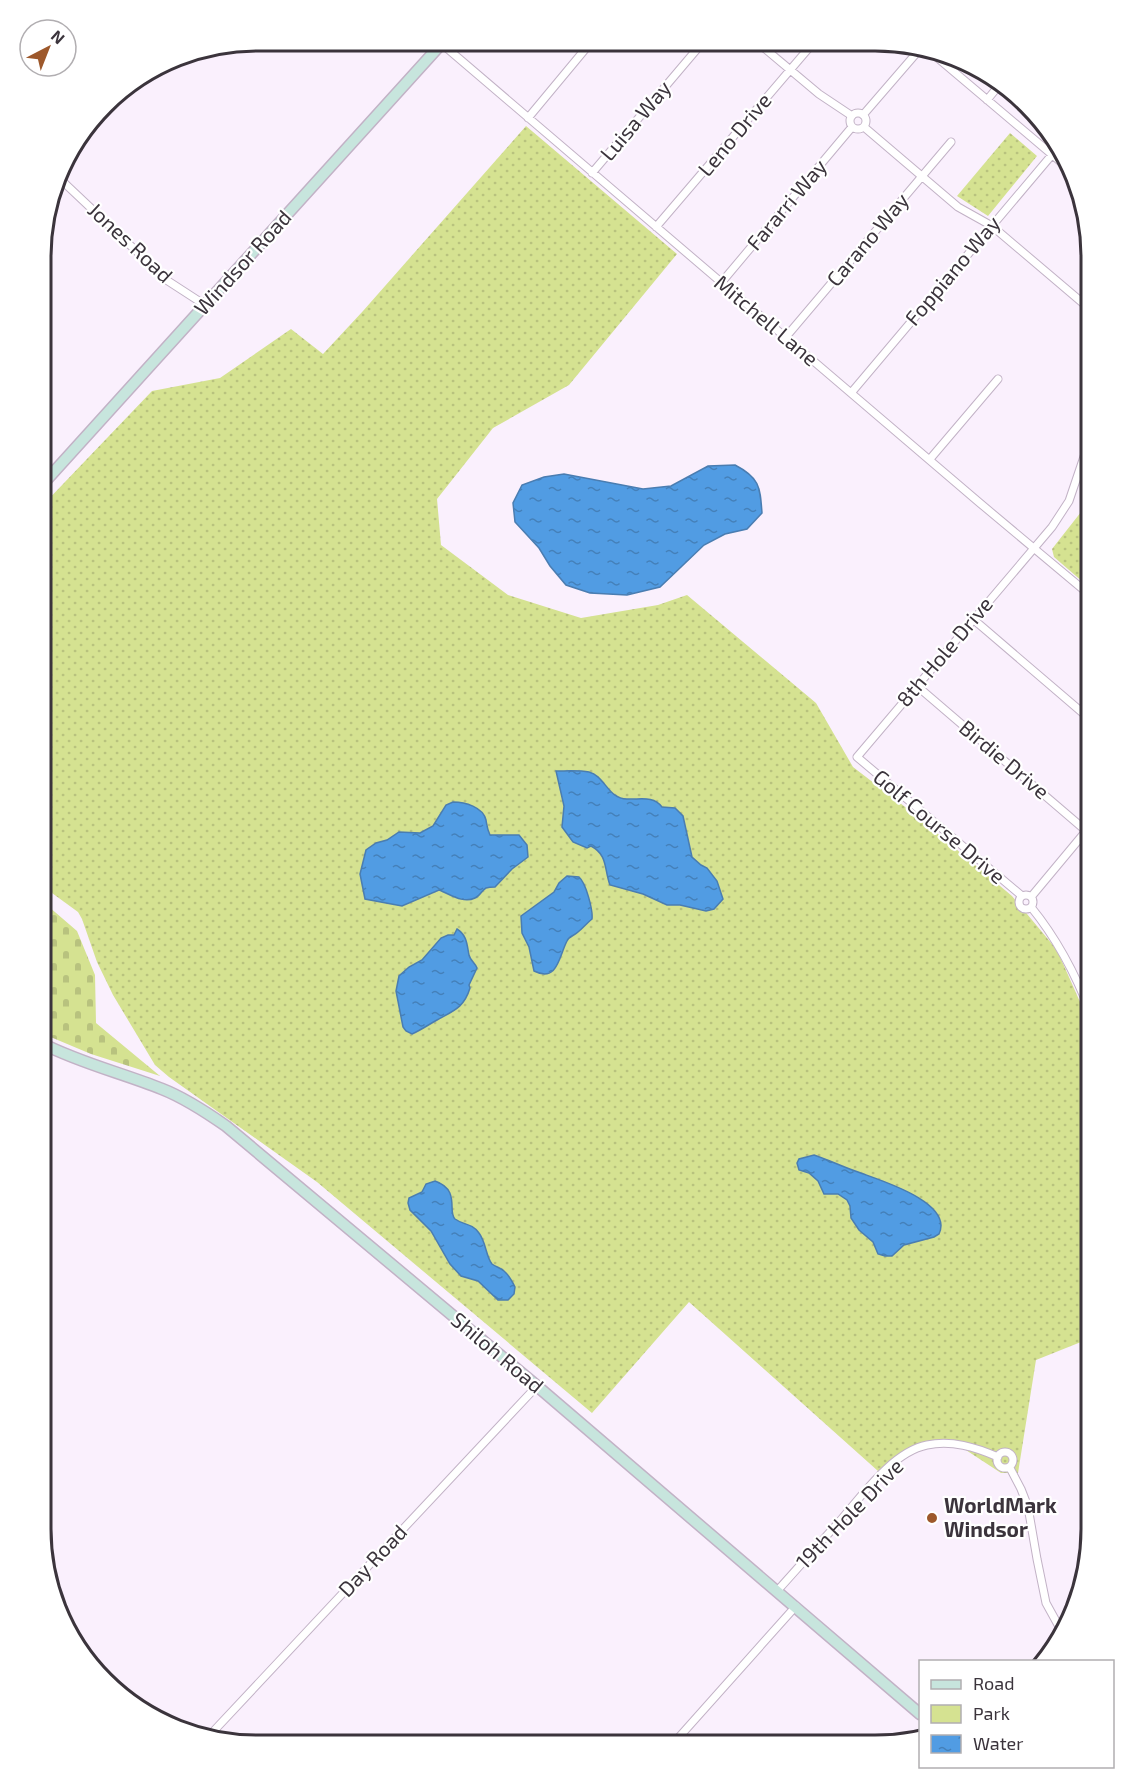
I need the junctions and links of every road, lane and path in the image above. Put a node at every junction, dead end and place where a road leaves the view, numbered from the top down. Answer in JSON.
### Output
{"nodes":[{"id":1,"x":435,"y":51,"type":"edge"},
{"id":2,"x":453,"y":51,"type":"edge"},
{"id":3,"x":584,"y":51,"type":"edge"},
{"id":4,"x":695,"y":51,"type":"edge"},
{"id":5,"x":767,"y":51,"type":"edge"},
{"id":6,"x":806,"y":51,"type":"edge"},
{"id":7,"x":914,"y":55,"type":"edge"},
{"id":8,"x":944,"y":64,"type":"edge"},
{"id":9,"x":790,"y":70,"type":"junction"},
{"id":10,"x":995,"y":90,"type":"edge"},
{"id":11,"x":987,"y":100,"type":"junction"},
{"id":12,"x":863,"y":115,"type":"junction"},
{"id":13,"x":852,"y":116,"type":"junction"},
{"id":14,"x":528,"y":117,"type":"junction"},
{"id":15,"x":852,"y":127,"type":"junction"},
{"id":16,"x":864,"y":127,"type":"junction"},
{"id":17,"x":951,"y":142,"type":"dead end"},
{"id":18,"x":1049,"y":148,"type":"edge"},
{"id":19,"x":1053,"y":154,"type":"edge"},
{"id":20,"x":592,"y":173,"type":"junction"},
{"id":21,"x":922,"y":177,"type":"junction"},
{"id":22,"x":65,"y":184,"type":"edge"},
{"id":23,"x":992,"y":226,"type":"junction"},
{"id":24,"x":656,"y":227,"type":"junction"},
{"id":25,"x":721,"y":283,"type":"junction"},
{"id":26,"x":1081,"y":301,"type":"edge"},
{"id":27,"x":205,"y":305,"type":"junction"},
{"id":28,"x":785,"y":338,"type":"junction"},
{"id":29,"x":998,"y":379,"type":"dead end"},
{"id":30,"x":851,"y":393,"type":"junction"},
{"id":31,"x":930,"y":459,"type":"junction"},
{"id":32,"x":1081,"y":466,"type":"edge"},
{"id":33,"x":51,"y":475,"type":"edge"},
{"id":34,"x":1034,"y":548,"type":"junction"},
{"id":35,"x":1081,"y":588,"type":"edge"},
{"id":36,"x":973,"y":619,"type":"junction"},
{"id":37,"x":917,"y":686,"type":"junction"},
{"id":38,"x":1081,"y":711,"type":"edge"},
{"id":39,"x":857,"y":757,"type":"joint"},
{"id":40,"x":1081,"y":823,"type":"edge"},
{"id":41,"x":1081,"y":840,"type":"edge"},
{"id":42,"x":1022,"y":896,"type":"junction"},
{"id":43,"x":1031,"y":897,"type":"junction"},
{"id":44,"x":1031,"y":907,"type":"junction"},
{"id":45,"x":1081,"y":989,"type":"edge"},
{"id":46,"x":51,"y":1048,"type":"edge"},
{"id":47,"x":537,"y":1386,"type":"junction"},
{"id":48,"x":998,"y":1457,"type":"junction"},
{"id":49,"x":1010,"y":1468,"type":"junction"},
{"id":50,"x":777,"y":1590,"type":"junction"},
{"id":51,"x":796,"y":1606,"type":"junction"},
{"id":52,"x":1058,"y":1624,"type":"edge"},
{"id":53,"x":919,"y":1712,"type":"edge"},
{"id":54,"x":215,"y":1730,"type":"edge"},
{"id":55,"x":681,"y":1735,"type":"edge"}],
"edges":[{"from":1,"to":27,"type":"main road","name":"Windsor Road"},
{"from":2,"to":14,"type":"street","name":"Mitchell Lane"},
{"from":3,"to":14,"type":"street"},
{"from":4,"to":20,"type":"street","name":"Luisa Way"},
{"from":5,"to":9,"type":"street"},
{"from":6,"to":9,"type":"street","name":"Leno Drive"},
{"from":7,"to":12,"type":"street"},
{"from":8,"to":11,"type":"street"},
{"from":9,"to":13,"type":"street"},
{"from":9,"to":24,"type":"street","name":"Leno Drive"},
{"from":10,"to":11,"type":"street"},
{"from":11,"to":18,"type":"street"},
{"from":12,"to":13,"type":"street"},
{"from":12,"to":16,"type":"street"},
{"from":13,"to":15,"type":"street"},
{"from":14,"to":20,"type":"street","name":"Mitchell Lane"},
{"from":15,"to":16,"type":"street"},
{"from":15,"to":25,"type":"street","name":"Fararri Way"},
{"from":16,"to":21,"type":"street"},
{"from":17,"to":21,"type":"street","name":"Carano Way"},
{"from":19,"to":23,"type":"street","name":"Foppiano Way"},
{"from":20,"to":24,"type":"street","name":"Mitchell Lane"},
{"from":21,"to":23,"type":"street"},
{"from":21,"to":28,"type":"street","name":"Carano Way"},
{"from":22,"to":27,"type":"street","name":"Jones Road"},
{"from":23,"to":26,"type":"street"},
{"from":23,"to":30,"type":"street","name":"Foppiano Way"},
{"from":24,"to":25,"type":"street","name":"Mitchell Lane"},
{"from":25,"to":28,"type":"street","name":"Mitchell Lane"},
{"from":27,"to":33,"type":"main road","name":"Windsor Road"},
{"from":28,"to":30,"type":"street","name":"Mitchell Lane"},
{"from":29,"to":31,"type":"street"},
{"from":30,"to":31,"type":"street","name":"Mitchell Lane"},
{"from":31,"to":34,"type":"street","name":"Mitchell Lane"},
{"from":32,"to":34,"type":"street","name":"8th Hole Drive"},
{"from":34,"to":35,"type":"street","name":"Mitchell Lane"},
{"from":34,"to":36,"type":"street","name":"8th Hole Drive"},
{"from":36,"to":37,"type":"street","name":"8th Hole Drive"},
{"from":36,"to":38,"type":"street"},
{"from":37,"to":39,"type":"street","name":"8th Hole Drive"},
{"from":37,"to":40,"type":"street","name":"Birdie Drive"},
{"from":39,"to":42,"type":"street","name":"Golf Course Drive"},
{"from":41,"to":43,"type":"street"},
{"from":42,"to":43,"type":"street"},
{"from":42,"to":44,"type":"street"},
{"from":43,"to":44,"type":"street"},
{"from":44,"to":45,"type":"street"},
{"from":46,"to":47,"type":"main road","name":"Shiloh Road"},
{"from":47,"to":50,"type":"main road","name":"Shiloh Road"},
{"from":47,"to":54,"type":"street","name":"Day Road"},
{"from":48,"to":49,"type":"street","name":"19th Hole Drive"},
{"from":48,"to":49,"type":"street","name":"19th Hole Drive"},
{"from":48,"to":50,"type":"street","name":"19th Hole Drive"},
{"from":49,"to":52,"type":"street","name":"19th Hole Drive"},
{"from":50,"to":51,"type":"main road","name":"Shiloh Road"},
{"from":51,"to":53,"type":"main road","name":"Shiloh Road"},
{"from":51,"to":55,"type":"street"}]}
